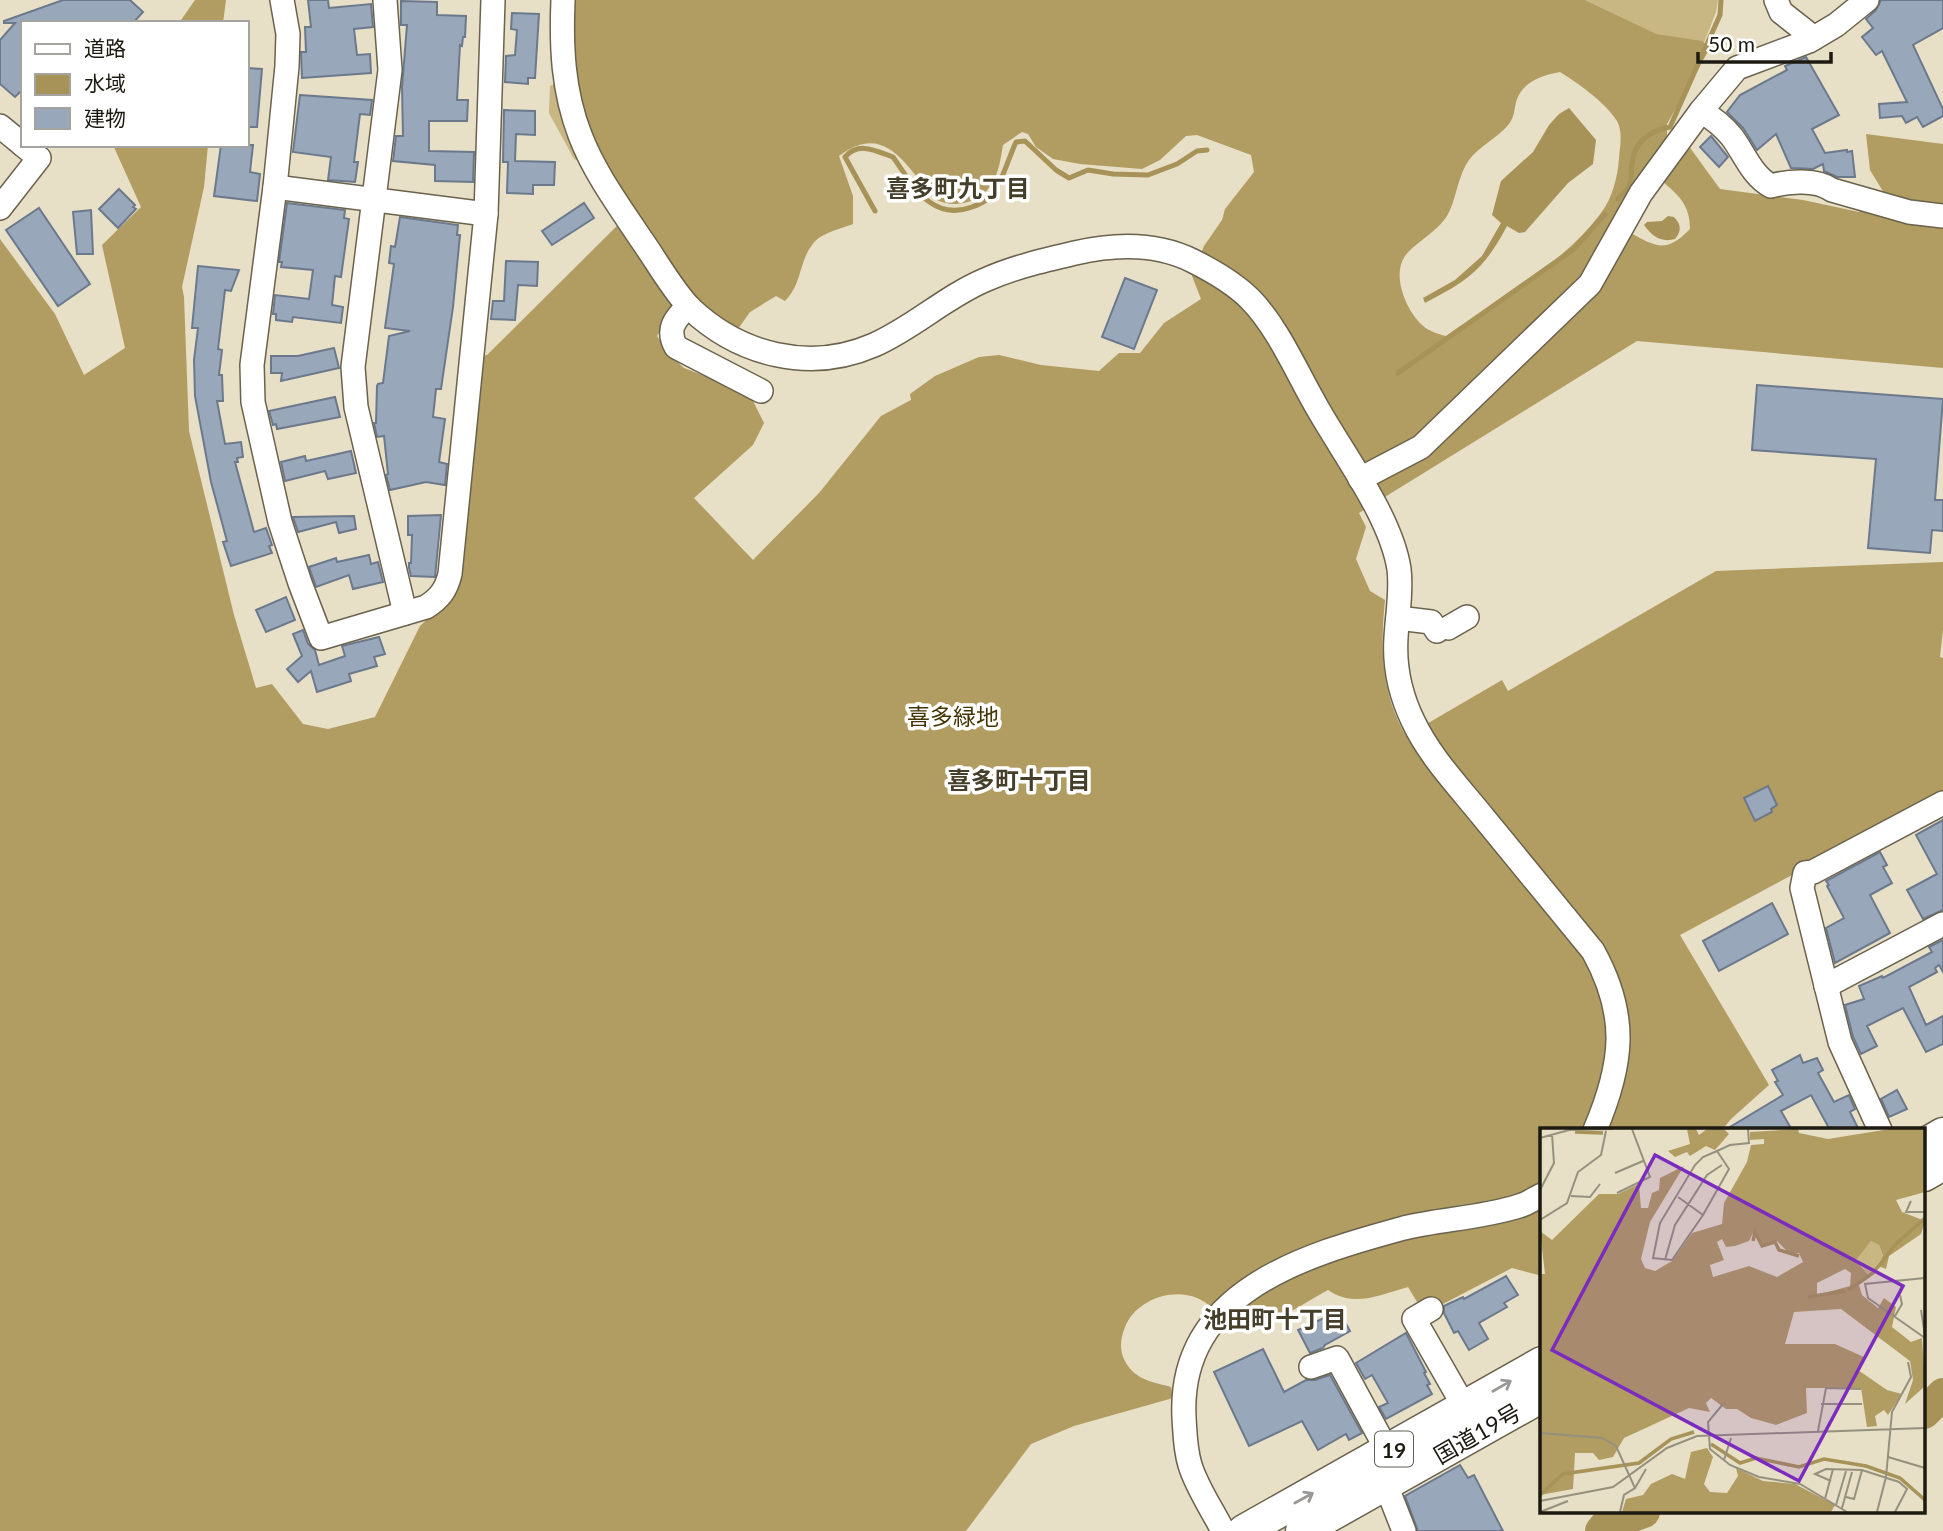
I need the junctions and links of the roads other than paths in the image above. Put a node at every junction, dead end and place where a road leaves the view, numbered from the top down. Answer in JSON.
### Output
{"nodes":[{"id":1,"x":282,"y":0,"type":"edge"},
{"id":2,"x":385,"y":0,"type":"edge"},
{"id":3,"x":493,"y":0,"type":"edge"},
{"id":4,"x":563,"y":0,"type":"edge"},
{"id":5,"x":1776,"y":0,"type":"edge"},
{"id":6,"x":1867,"y":0,"type":"edge"},
{"id":7,"x":1814,"y":38,"type":"junction"},
{"id":8,"x":1701,"y":111,"type":"junction"},
{"id":9,"x":0,"y":127,"type":"edge"},
{"id":10,"x":21,"y":143,"type":"edge"},
{"id":11,"x":25,"y":147,"type":"edge"},
{"id":12,"x":275,"y":187,"type":"junction"},
{"id":13,"x":375,"y":198,"type":"junction"},
{"id":14,"x":0,"y":208,"type":"edge"},
{"id":15,"x":486,"y":214,"type":"junction"},
{"id":16,"x":1943,"y":216,"type":"edge"},
{"id":17,"x":688,"y":306,"type":"junction"},
{"id":18,"x":761,"y":391,"type":"dead end"},
{"id":19,"x":1360,"y":479,"type":"junction"},
{"id":20,"x":405,"y":613,"type":"junction"},
{"id":21,"x":1398,"y":618,"type":"junction"},
{"id":22,"x":1451,"y":625,"type":"dead end"},
{"id":23,"x":1943,"y":803,"type":"edge"},
{"id":24,"x":1943,"y":924,"type":"edge"},
{"id":25,"x":1826,"y":986,"type":"junction"},
{"id":26,"x":1596,"y":1128,"type":"edge"},
{"id":27,"x":1879,"y":1128,"type":"edge"},
{"id":28,"x":1943,"y":1134,"type":"edge"},
{"id":29,"x":1926,"y":1144,"type":"edge"},
{"id":30,"x":1943,"y":1164,"type":"edge"},
{"id":31,"x":1926,"y":1174,"type":"edge"},
{"id":32,"x":1540,"y":1196,"type":"edge"},
{"id":33,"x":1431,"y":1309,"type":"dead end"},
{"id":34,"x":1540,"y":1364,"type":"edge"},
{"id":35,"x":1311,"y":1367,"type":"dead end"},
{"id":36,"x":1540,"y":1396,"type":"edge"},
{"id":37,"x":1465,"y":1408,"type":"junction"},
{"id":38,"x":1388,"y":1452,"type":"junction"},
{"id":39,"x":1386,"y":1485,"type":"junction"},
{"id":40,"x":1223,"y":1531,"type":"edge"},
{"id":41,"x":1244,"y":1531,"type":"edge"},
{"id":42,"x":1303,"y":1531,"type":"edge"},
{"id":43,"x":1404,"y":1531,"type":"edge"}],
"edges":[{"from":1,"to":12,"type":"street"},
{"from":2,"to":13,"type":"street"},
{"from":3,"to":15,"type":"street"},
{"from":4,"to":17,"type":"street"},
{"from":5,"to":7,"type":"street"},
{"from":6,"to":7,"type":"street"},
{"from":7,"to":8,"type":"street"},
{"from":8,"to":16,"type":"street"},
{"from":8,"to":19,"type":"street"},
{"from":9,"to":10,"type":"street"},
{"from":11,"to":14,"type":"street"},
{"from":12,"to":13,"type":"street"},
{"from":12,"to":20,"type":"street"},
{"from":13,"to":15,"type":"street"},
{"from":13,"to":20,"type":"street"},
{"from":15,"to":20,"type":"street"},
{"from":17,"to":18,"type":"street"},
{"from":17,"to":19,"type":"street"},
{"from":19,"to":21,"type":"street"},
{"from":21,"to":22,"type":"street"},
{"from":21,"to":26,"type":"street"},
{"from":23,"to":25,"type":"street"},
{"from":24,"to":25,"type":"street"},
{"from":25,"to":27,"type":"street"},
{"from":28,"to":29,"type":"highway"},
{"from":30,"to":31,"type":"highway"},
{"from":32,"to":40,"type":"street"},
{"from":33,"to":37,"type":"street"},
{"from":37,"to":34,"type":"highway","name":"国道19号","number":"19","one_way":true},
{"from":35,"to":38,"type":"street"},
{"from":36,"to":39,"type":"highway","name":"国道19号","number":"19"},
{"from":37,"to":38,"type":"highway","name":"国道19号","number":"19"},
{"from":41,"to":38,"type":"highway","name":"国道19号","number":"19","one_way":true},
{"from":39,"to":42,"type":"highway","name":"国道19号","number":"19"},
{"from":39,"to":43,"type":"street"}]}
